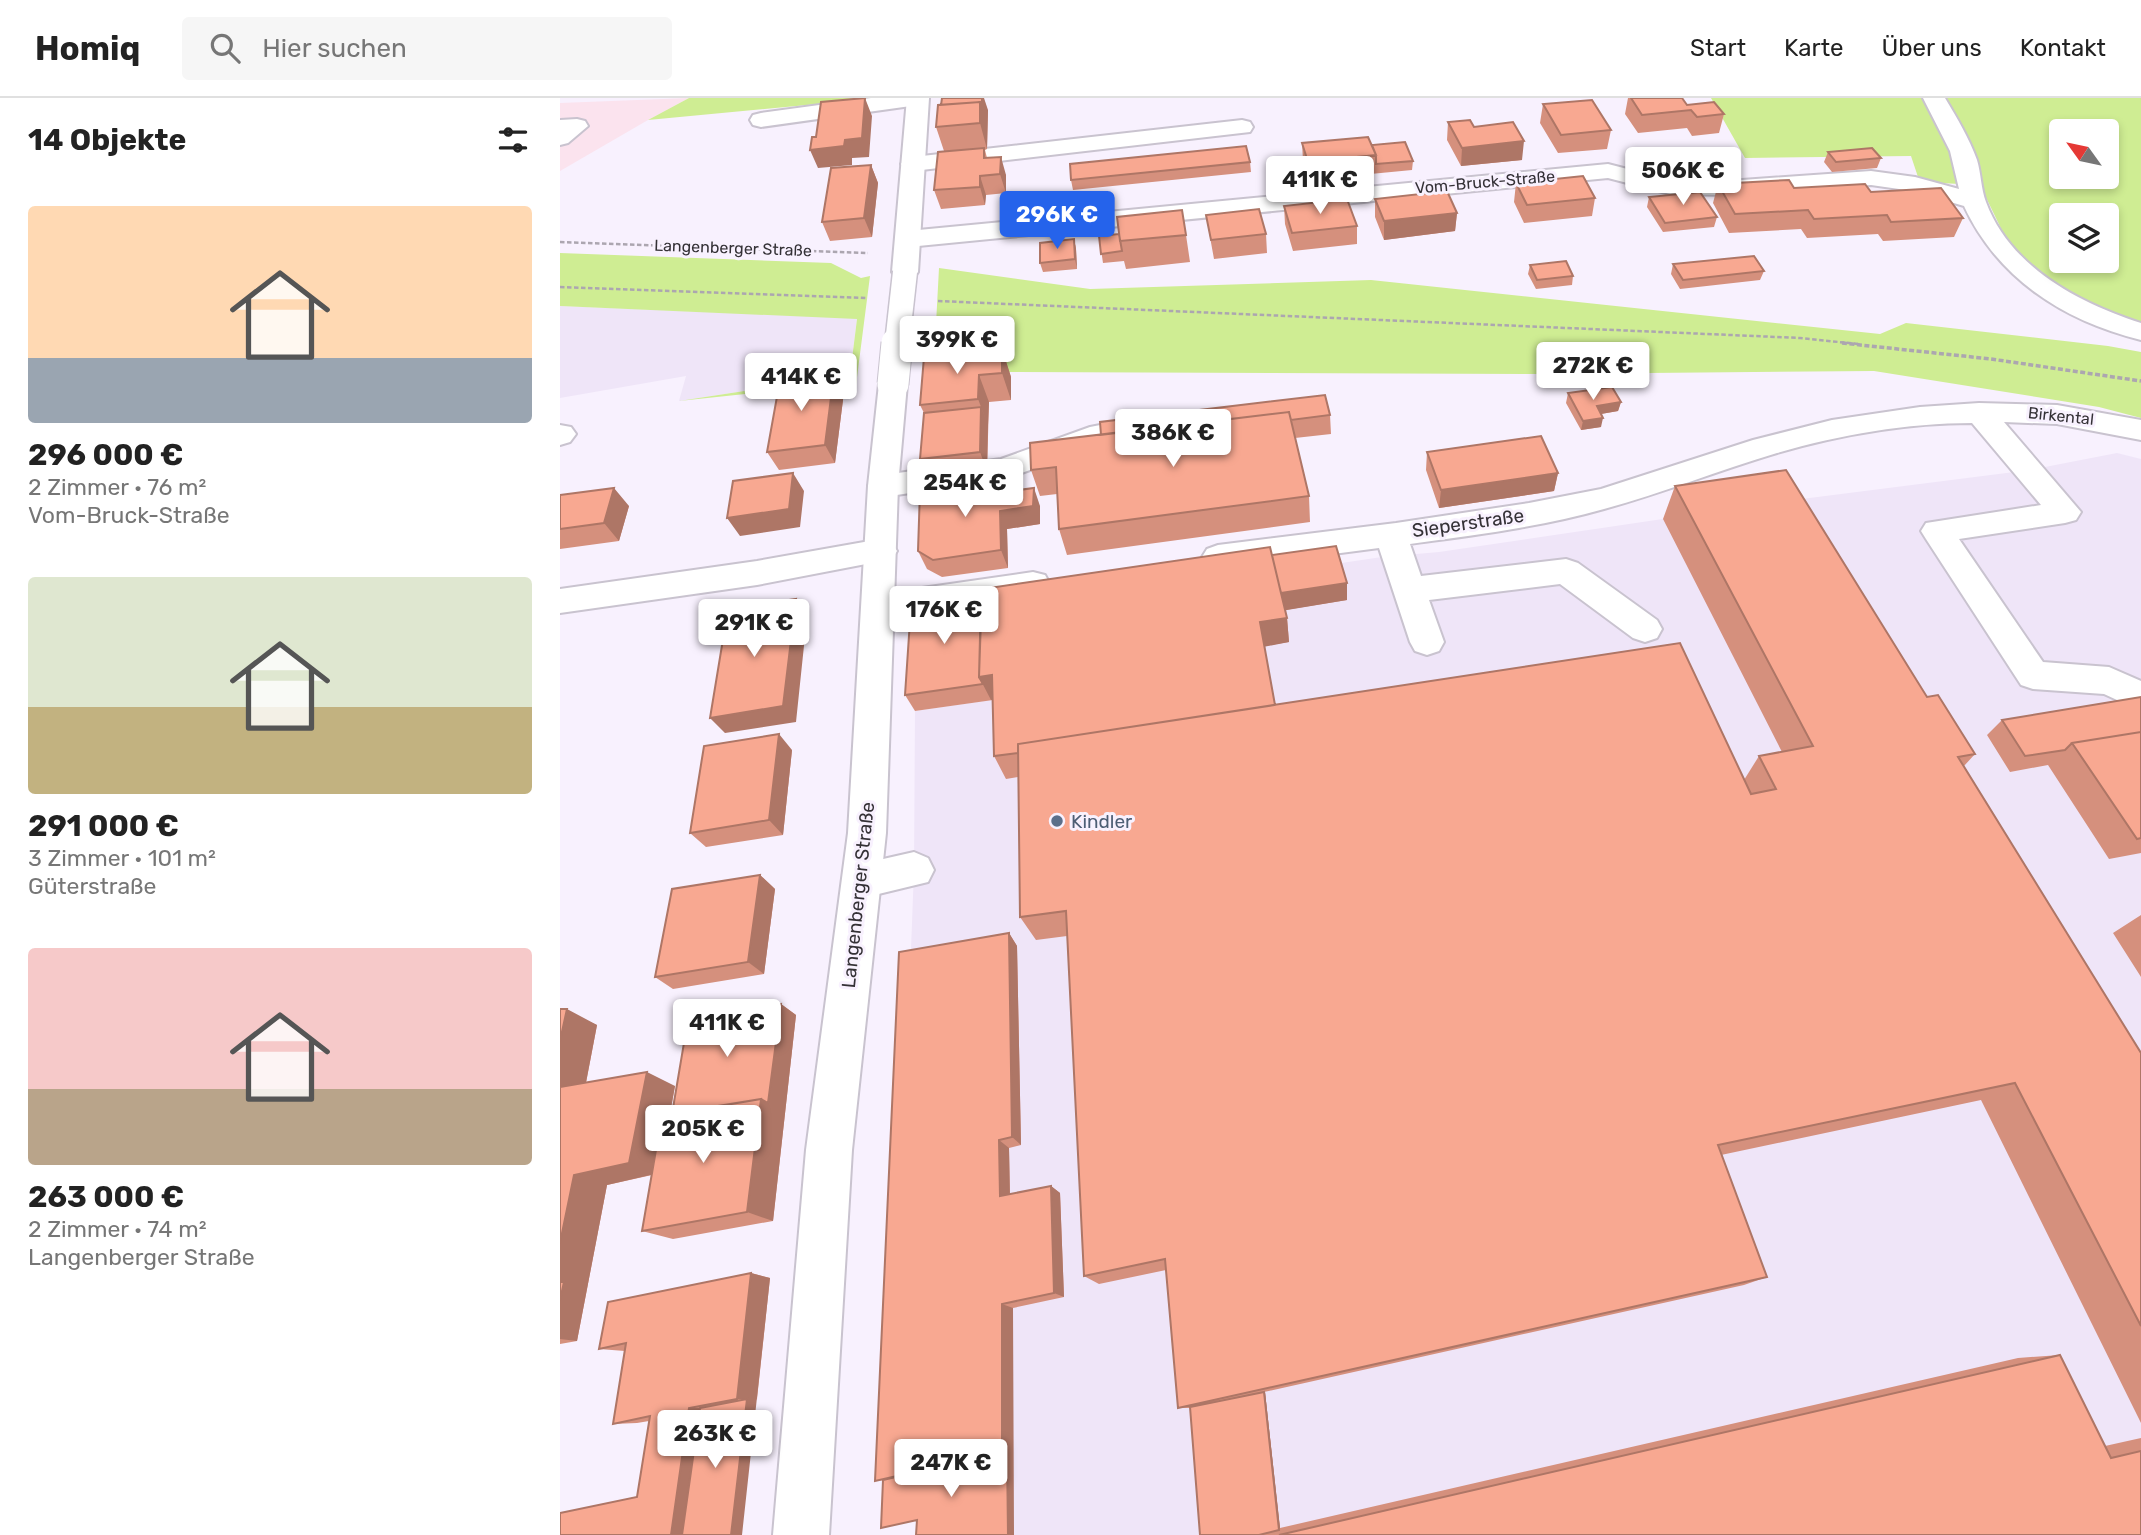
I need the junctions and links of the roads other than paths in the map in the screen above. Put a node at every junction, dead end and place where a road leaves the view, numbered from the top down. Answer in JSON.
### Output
{"nodes":[{"id":1,"x":918,"y":98,"type":"edge"},
{"id":2,"x":1934,"y":98,"type":"edge"},
{"id":3,"x":761,"y":120,"type":"dead end"},
{"id":4,"x":560,"y":127,"type":"edge"},
{"id":5,"x":1242,"y":127,"type":"dead end"},
{"id":6,"x":560,"y":138,"type":"edge"},
{"id":7,"x":913,"y":164,"type":"junction"},
{"id":8,"x":1974,"y":201,"type":"junction"},
{"id":9,"x":907,"y":255,"type":"junction"},
{"id":10,"x":2141,"y":332,"type":"edge"},
{"id":11,"x":1979,"y":412,"type":"junction"},
{"id":12,"x":1141,"y":427,"type":"edge"},
{"id":13,"x":2141,"y":430,"type":"edge"},
{"id":14,"x":883,"y":486,"type":"junction"},
{"id":15,"x":1391,"y":534,"type":"junction"},
{"id":16,"x":881,"y":551,"type":"junction"},
{"id":17,"x":1191,"y":560,"type":"edge"},
{"id":18,"x":1059,"y":580,"type":"edge"},
{"id":19,"x":1409,"y":590,"type":"junction"},
{"id":20,"x":560,"y":601,"type":"edge"},
{"id":21,"x":880,"y":607,"type":"junction"},
{"id":22,"x":1645,"y":629,"type":"dead end"},
{"id":23,"x":1427,"y":642,"type":"dead end"},
{"id":24,"x":2141,"y":697,"type":"edge"},
{"id":25,"x":914,"y":870,"type":"dead end"},
{"id":26,"x":862,"y":880,"type":"junction"},
{"id":27,"x":801,"y":1535,"type":"edge"}],
"edges":[{"from":1,"to":3,"type":"street"},
{"from":1,"to":7,"type":"street","name":"Langenberger Straße"},
{"from":2,"to":8,"type":"street"},
{"from":4,"to":6,"type":"street"},
{"from":5,"to":7,"type":"street"},
{"from":7,"to":9,"type":"street","name":"Langenberger Straße"},
{"from":8,"to":9,"type":"street","name":"Vom-Bruck-Straße"},
{"from":8,"to":10,"type":"street"},
{"from":9,"to":14,"type":"street","name":"Langenberger Straße","bridge":true},
{"from":11,"to":13,"type":"street","name":"Birkental"},
{"from":11,"to":15,"type":"street","name":"Sieperstraße"},
{"from":11,"to":24,"type":"street"},
{"from":12,"to":14,"type":"street"},
{"from":14,"to":16,"type":"street","name":"Langenberger Straße"},
{"from":15,"to":17,"type":"street","name":"Sieperstraße"},
{"from":15,"to":19,"type":"street"},
{"from":16,"to":20,"type":"street"},
{"from":16,"to":21,"type":"street","name":"Langenberger Straße"},
{"from":18,"to":21,"type":"street"},
{"from":19,"to":22,"type":"street"},
{"from":19,"to":23,"type":"street"},
{"from":21,"to":26,"type":"street","name":"Langenberger Straße"},
{"from":25,"to":26,"type":"street"},
{"from":26,"to":27,"type":"street","name":"Langenberger Straße"}]}
